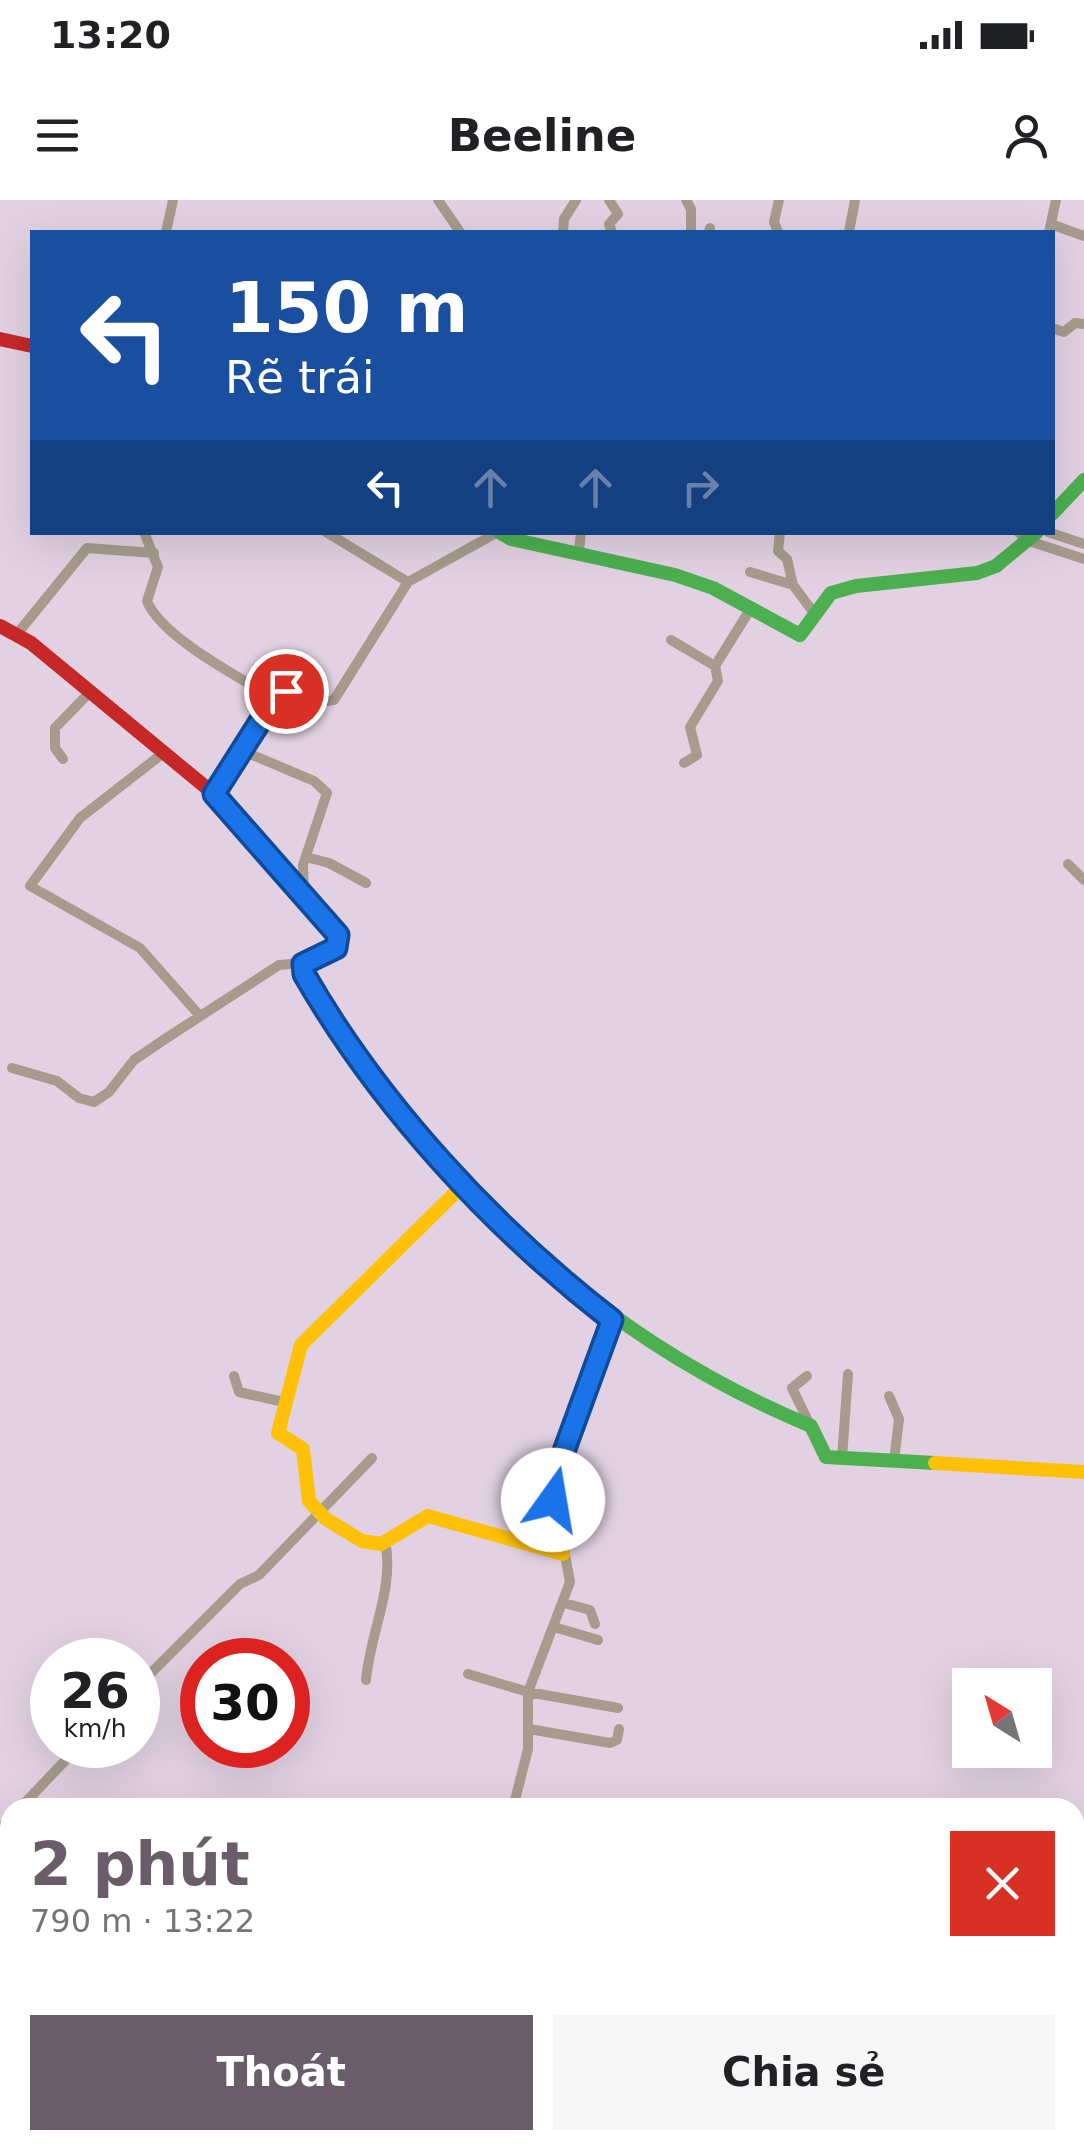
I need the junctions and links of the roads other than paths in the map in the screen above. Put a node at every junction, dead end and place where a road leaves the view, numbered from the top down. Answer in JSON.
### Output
{"nodes":[{"id":1,"x":173,"y":200,"type":"edge"},
{"id":2,"x":438,"y":200,"type":"edge"},
{"id":3,"x":576,"y":200,"type":"edge"},
{"id":4,"x":609,"y":200,"type":"edge"},
{"id":5,"x":686,"y":200,"type":"edge"},
{"id":6,"x":779,"y":200,"type":"edge"},
{"id":7,"x":855,"y":200,"type":"edge"},
{"id":8,"x":1056,"y":200,"type":"edge"},
{"id":9,"x":1050,"y":228,"type":"edge"},
{"id":10,"x":166,"y":230,"type":"edge"},
{"id":11,"x":459,"y":230,"type":"edge"},
{"id":12,"x":563,"y":230,"type":"edge"},
{"id":13,"x":611,"y":230,"type":"edge"},
{"id":14,"x":690,"y":230,"type":"edge"},
{"id":15,"x":777,"y":230,"type":"edge"},
{"id":16,"x":849,"y":230,"type":"edge"},
{"id":17,"x":1084,"y":236,"type":"edge"},
{"id":18,"x":1084,"y":324,"type":"edge"},
{"id":19,"x":1055,"y":329,"type":"edge"},
{"id":20,"x":0,"y":339,"type":"edge"},
{"id":21,"x":30,"y":346,"type":"edge"},
{"id":22,"x":1084,"y":480,"type":"edge"},
{"id":23,"x":1055,"y":511,"type":"edge"},
{"id":24,"x":1055,"y":534,"type":"edge"},
{"id":25,"x":145,"y":535,"type":"edge"},
{"id":26,"x":331,"y":535,"type":"edge"},
{"id":27,"x":493,"y":535,"type":"edge"},
{"id":28,"x":503,"y":535,"type":"edge"},
{"id":29,"x":582,"y":535,"type":"edge"},
{"id":30,"x":779,"y":535,"type":"edge"},
{"id":31,"x":1028,"y":535,"type":"edge"},
{"id":32,"x":1084,"y":544,"type":"edge"},
{"id":33,"x":579,"y":552,"type":"junction"},
{"id":34,"x":154,"y":553,"type":"junction"},
{"id":35,"x":1084,"y":559,"type":"edge"},
{"id":36,"x":750,"y":572,"type":"dead end"},
{"id":37,"x":408,"y":582,"type":"junction"},
{"id":38,"x":792,"y":585,"type":"junction"},
{"id":39,"x":751,"y":608,"type":"junction"},
{"id":40,"x":814,"y":613,"type":"junction"},
{"id":41,"x":0,"y":626,"type":"edge"},
{"id":42,"x":17,"y":634,"type":"junction"},
{"id":43,"x":671,"y":640,"type":"dead end"},
{"id":44,"x":715,"y":666,"type":"junction"},
{"id":45,"x":89,"y":693,"type":"junction"},
{"id":46,"x":275,"y":698,"type":"junction"},
{"id":47,"x":243,"y":750,"type":"junction"},
{"id":48,"x":162,"y":754,"type":"junction"},
{"id":49,"x":63,"y":759,"type":"dead end"},
{"id":50,"x":684,"y":763,"type":"dead end"},
{"id":51,"x":214,"y":794,"type":"junction"},
{"id":52,"x":306,"y":857,"type":"junction"},
{"id":53,"x":1068,"y":864,"type":"dead end"},
{"id":54,"x":1084,"y":880,"type":"edge"},
{"id":55,"x":366,"y":883,"type":"dead end"},
{"id":56,"x":304,"y":895,"type":"junction"},
{"id":57,"x":303,"y":964,"type":"junction"},
{"id":58,"x":200,"y":1016,"type":"junction"},
{"id":59,"x":12,"y":1068,"type":"dead end"},
{"id":60,"x":465,"y":1183,"type":"junction"},
{"id":61,"x":612,"y":1320,"type":"junction"},
{"id":62,"x":848,"y":1374,"type":"dead end"},
{"id":63,"x":234,"y":1376,"type":"dead end"},
{"id":64,"x":807,"y":1376,"type":"dead end"},
{"id":65,"x":889,"y":1396,"type":"dead end"},
{"id":66,"x":284,"y":1402,"type":"junction"},
{"id":67,"x":811,"y":1426,"type":"junction"},
{"id":68,"x":372,"y":1458,"type":"dead end"},
{"id":69,"x":842,"y":1458,"type":"junction"},
{"id":70,"x":894,"y":1462,"type":"junction"},
{"id":71,"x":1084,"y":1472,"type":"edge"},
{"id":72,"x":315,"y":1514,"type":"junction"},
{"id":73,"x":386,"y":1541,"type":"junction"},
{"id":74,"x":563,"y":1554,"type":"junction"},
{"id":75,"x":564,"y":1602,"type":"junction"},
{"id":76,"x":596,"y":1624,"type":"dead end"},
{"id":77,"x":554,"y":1627,"type":"junction"},
{"id":78,"x":598,"y":1640,"type":"dead end"},
{"id":79,"x":160,"y":1664,"type":"edge"},
{"id":80,"x":468,"y":1674,"type":"dead end"},
{"id":81,"x":366,"y":1680,"type":"dead end"},
{"id":82,"x":528,"y":1692,"type":"junction"},
{"id":83,"x":618,"y":1708,"type":"dead end"},
{"id":84,"x":529,"y":1729,"type":"junction"},
{"id":85,"x":620,"y":1729,"type":"dead end"},
{"id":86,"x":58,"y":1768,"type":"edge"},
{"id":87,"x":30,"y":1798,"type":"edge"},
{"id":88,"x":517,"y":1798,"type":"edge"}],
"edges":[{"from":1,"to":10,"type":"street"},
{"from":2,"to":11,"type":"street"},
{"from":3,"to":12,"type":"street"},
{"from":4,"to":13,"type":"street"},
{"from":5,"to":14,"type":"street"},
{"from":6,"to":15,"type":"street"},
{"from":7,"to":16,"type":"street"},
{"from":8,"to":9,"type":"street"},
{"from":9,"to":17,"type":"street"},
{"from":18,"to":19,"type":"street"},
{"from":20,"to":21,"type":"street"},
{"from":22,"to":23,"type":"street"},
{"from":24,"to":32,"type":"street"},
{"from":25,"to":34,"type":"street"},
{"from":26,"to":37,"type":"street"},
{"from":27,"to":37,"type":"street"},
{"from":28,"to":33,"type":"street"},
{"from":29,"to":33,"type":"street"},
{"from":30,"to":38,"type":"street"},
{"from":31,"to":35,"type":"street"},
{"from":31,"to":40,"type":"street"},
{"from":33,"to":39,"type":"street"},
{"from":34,"to":42,"type":"street"},
{"from":34,"to":46,"type":"street"},
{"from":36,"to":38,"type":"street"},
{"from":37,"to":46,"type":"street"},
{"from":38,"to":40,"type":"street"},
{"from":39,"to":40,"type":"street"},
{"from":39,"to":44,"type":"street"},
{"from":41,"to":42,"type":"street"},
{"from":42,"to":45,"type":"street"},
{"from":43,"to":44,"type":"street"},
{"from":44,"to":50,"type":"street"},
{"from":45,"to":48,"type":"street"},
{"from":45,"to":49,"type":"street"},
{"from":46,"to":47,"type":"street"},
{"from":47,"to":51,"type":"street"},
{"from":47,"to":52,"type":"street"},
{"from":48,"to":51,"type":"street"},
{"from":48,"to":58,"type":"street"},
{"from":51,"to":56,"type":"street"},
{"from":52,"to":55,"type":"street"},
{"from":52,"to":56,"type":"street"},
{"from":53,"to":54,"type":"street"},
{"from":56,"to":57,"type":"street"},
{"from":57,"to":58,"type":"street"},
{"from":57,"to":60,"type":"street"},
{"from":58,"to":59,"type":"street"},
{"from":60,"to":61,"type":"street"},
{"from":60,"to":66,"type":"street"},
{"from":61,"to":67,"type":"street"},
{"from":61,"to":74,"type":"street"},
{"from":62,"to":69,"type":"street"},
{"from":63,"to":66,"type":"street"},
{"from":64,"to":67,"type":"street"},
{"from":65,"to":70,"type":"street"},
{"from":66,"to":72,"type":"street"},
{"from":67,"to":69,"type":"street"},
{"from":68,"to":72,"type":"street"},
{"from":69,"to":70,"type":"street"},
{"from":70,"to":71,"type":"street"},
{"from":72,"to":73,"type":"street"},
{"from":72,"to":79,"type":"street"},
{"from":73,"to":74,"type":"street"},
{"from":73,"to":81,"type":"street"},
{"from":74,"to":75,"type":"street"},
{"from":75,"to":76,"type":"street"},
{"from":75,"to":77,"type":"street"},
{"from":77,"to":78,"type":"street"},
{"from":77,"to":82,"type":"street"},
{"from":80,"to":82,"type":"street"},
{"from":82,"to":83,"type":"street"},
{"from":82,"to":84,"type":"street"},
{"from":84,"to":85,"type":"street"},
{"from":84,"to":88,"type":"street"},
{"from":86,"to":87,"type":"street"}]}
